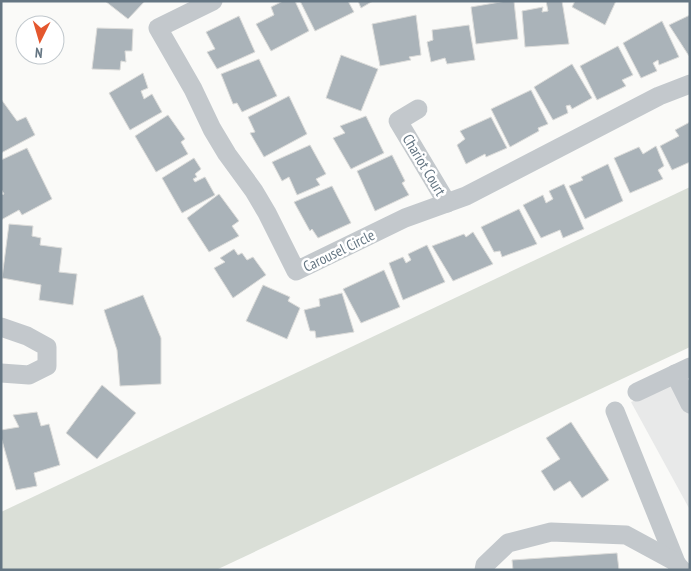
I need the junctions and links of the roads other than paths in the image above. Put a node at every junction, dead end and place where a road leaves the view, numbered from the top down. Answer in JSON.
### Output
{"nodes":[{"id":1,"x":213,"y":1,"type":"edge"},
{"id":2,"x":690,"y":84,"type":"edge"},
{"id":3,"x":418,"y":109,"type":"dead end"},
{"id":4,"x":447,"y":203,"type":"junction"},
{"id":5,"x":1,"y":327,"type":"edge"},
{"id":6,"x":682,"y":370,"type":"edge"},
{"id":7,"x":1,"y":373,"type":"edge"},
{"id":8,"x":637,"y":392,"type":"dead end"},
{"id":9,"x":690,"y":404,"type":"edge"},
{"id":10,"x":615,"y":411,"type":"dead end"},
{"id":11,"x":679,"y":567,"type":"edge"},
{"id":12,"x":484,"y":570,"type":"edge"}],
"edges":[{"from":1,"to":4,"type":"street","name":"Carousel Circle"},
{"from":2,"to":4,"type":"street","name":"Carousel Circle"},
{"from":3,"to":4,"type":"street","name":"Chariot Court"},
{"from":5,"to":7,"type":"street"},
{"from":6,"to":8,"type":"street"},
{"from":6,"to":9,"type":"street"},
{"from":10,"to":11,"type":"street"},
{"from":11,"to":12,"type":"street"}]}
